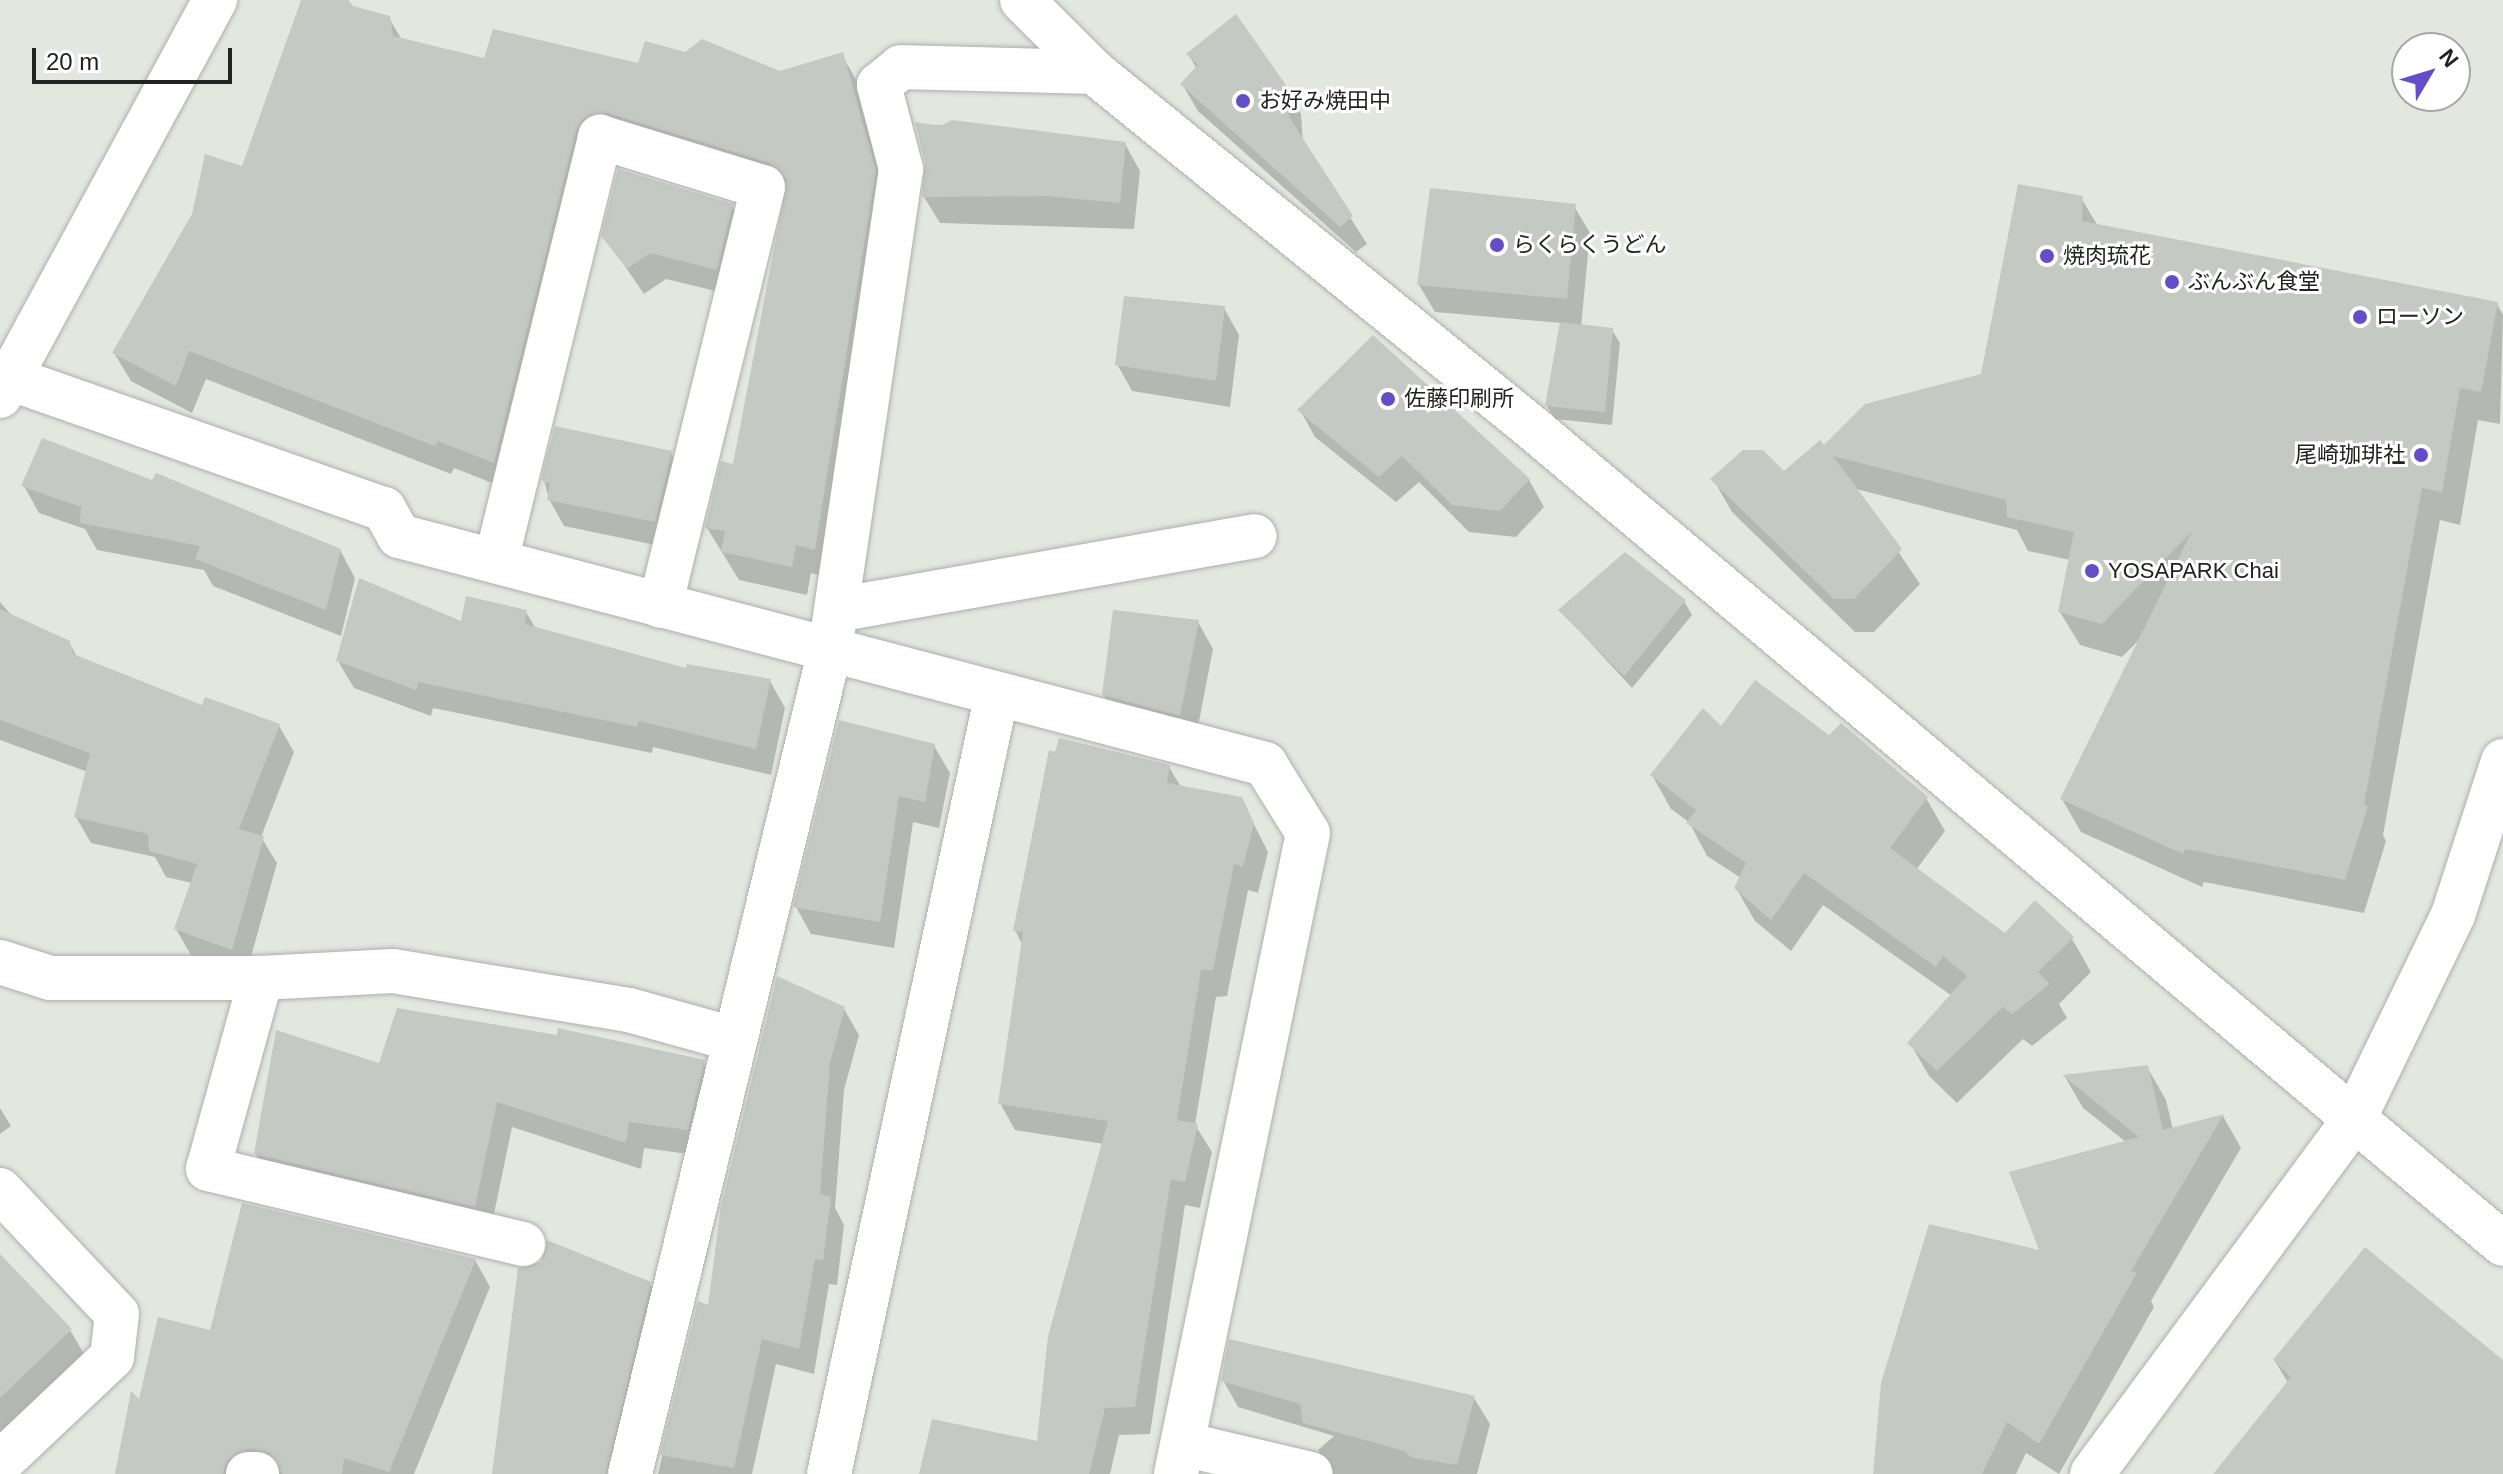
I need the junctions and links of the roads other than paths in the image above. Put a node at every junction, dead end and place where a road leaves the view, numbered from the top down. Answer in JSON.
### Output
{"nodes":[{"id":1,"x":215,"y":0,"type":"edge"},
{"id":2,"x":1022,"y":0,"type":"edge"},
{"id":3,"x":1094,"y":72,"type":"junction"},
{"id":4,"x":6,"y":388,"type":"edge"},
{"id":5,"x":1255,"y":536,"type":"dead end"},
{"id":6,"x":496,"y":561,"type":"junction"},
{"id":7,"x":660,"y":605,"type":"junction"},
{"id":8,"x":833,"y":630,"type":"junction"},
{"id":9,"x":997,"y":694,"type":"junction"},
{"id":10,"x":2503,"y":761,"type":"edge"},
{"id":11,"x":0,"y":962,"type":"edge"},
{"id":12,"x":261,"y":978,"type":"junction"},
{"id":13,"x":733,"y":1039,"type":"junction"},
{"id":14,"x":2353,"y":1121,"type":"junction"},
{"id":15,"x":0,"y":1190,"type":"edge"},
{"id":16,"x":523,"y":1244,"type":"dead end"},
{"id":17,"x":2503,"y":1244,"type":"edge"},
{"id":18,"x":1180,"y":1459,"type":"edge"},
{"id":19,"x":0,"y":1463,"type":"edge"},
{"id":20,"x":248,"y":1474,"type":"edge"},
{"id":21,"x":257,"y":1474,"type":"edge"},
{"id":22,"x":630,"y":1474,"type":"edge"},
{"id":23,"x":829,"y":1474,"type":"edge"},
{"id":24,"x":1311,"y":1474,"type":"edge"},
{"id":25,"x":2092,"y":1474,"type":"edge"}],
"edges":[{"from":1,"to":4,"type":"street"},
{"from":2,"to":3,"type":"street"},
{"from":3,"to":8,"type":"street"},
{"from":3,"to":14,"type":"street"},
{"from":4,"to":6,"type":"street"},
{"from":5,"to":8,"type":"street"},
{"from":6,"to":7,"type":"street"},
{"from":6,"to":7,"type":"street"},
{"from":7,"to":8,"type":"street"},
{"from":8,"to":9,"type":"street"},
{"from":8,"to":13,"type":"street"},
{"from":9,"to":18,"type":"street"},
{"from":9,"to":23,"type":"street"},
{"from":10,"to":14,"type":"street"},
{"from":11,"to":12,"type":"street"},
{"from":12,"to":13,"type":"street"},
{"from":12,"to":16,"type":"street"},
{"from":13,"to":22,"type":"street"},
{"from":14,"to":17,"type":"street"},
{"from":14,"to":25,"type":"street"},
{"from":15,"to":19,"type":"street"},
{"from":18,"to":24,"type":"street"},
{"from":20,"to":21,"type":"street"}]}
